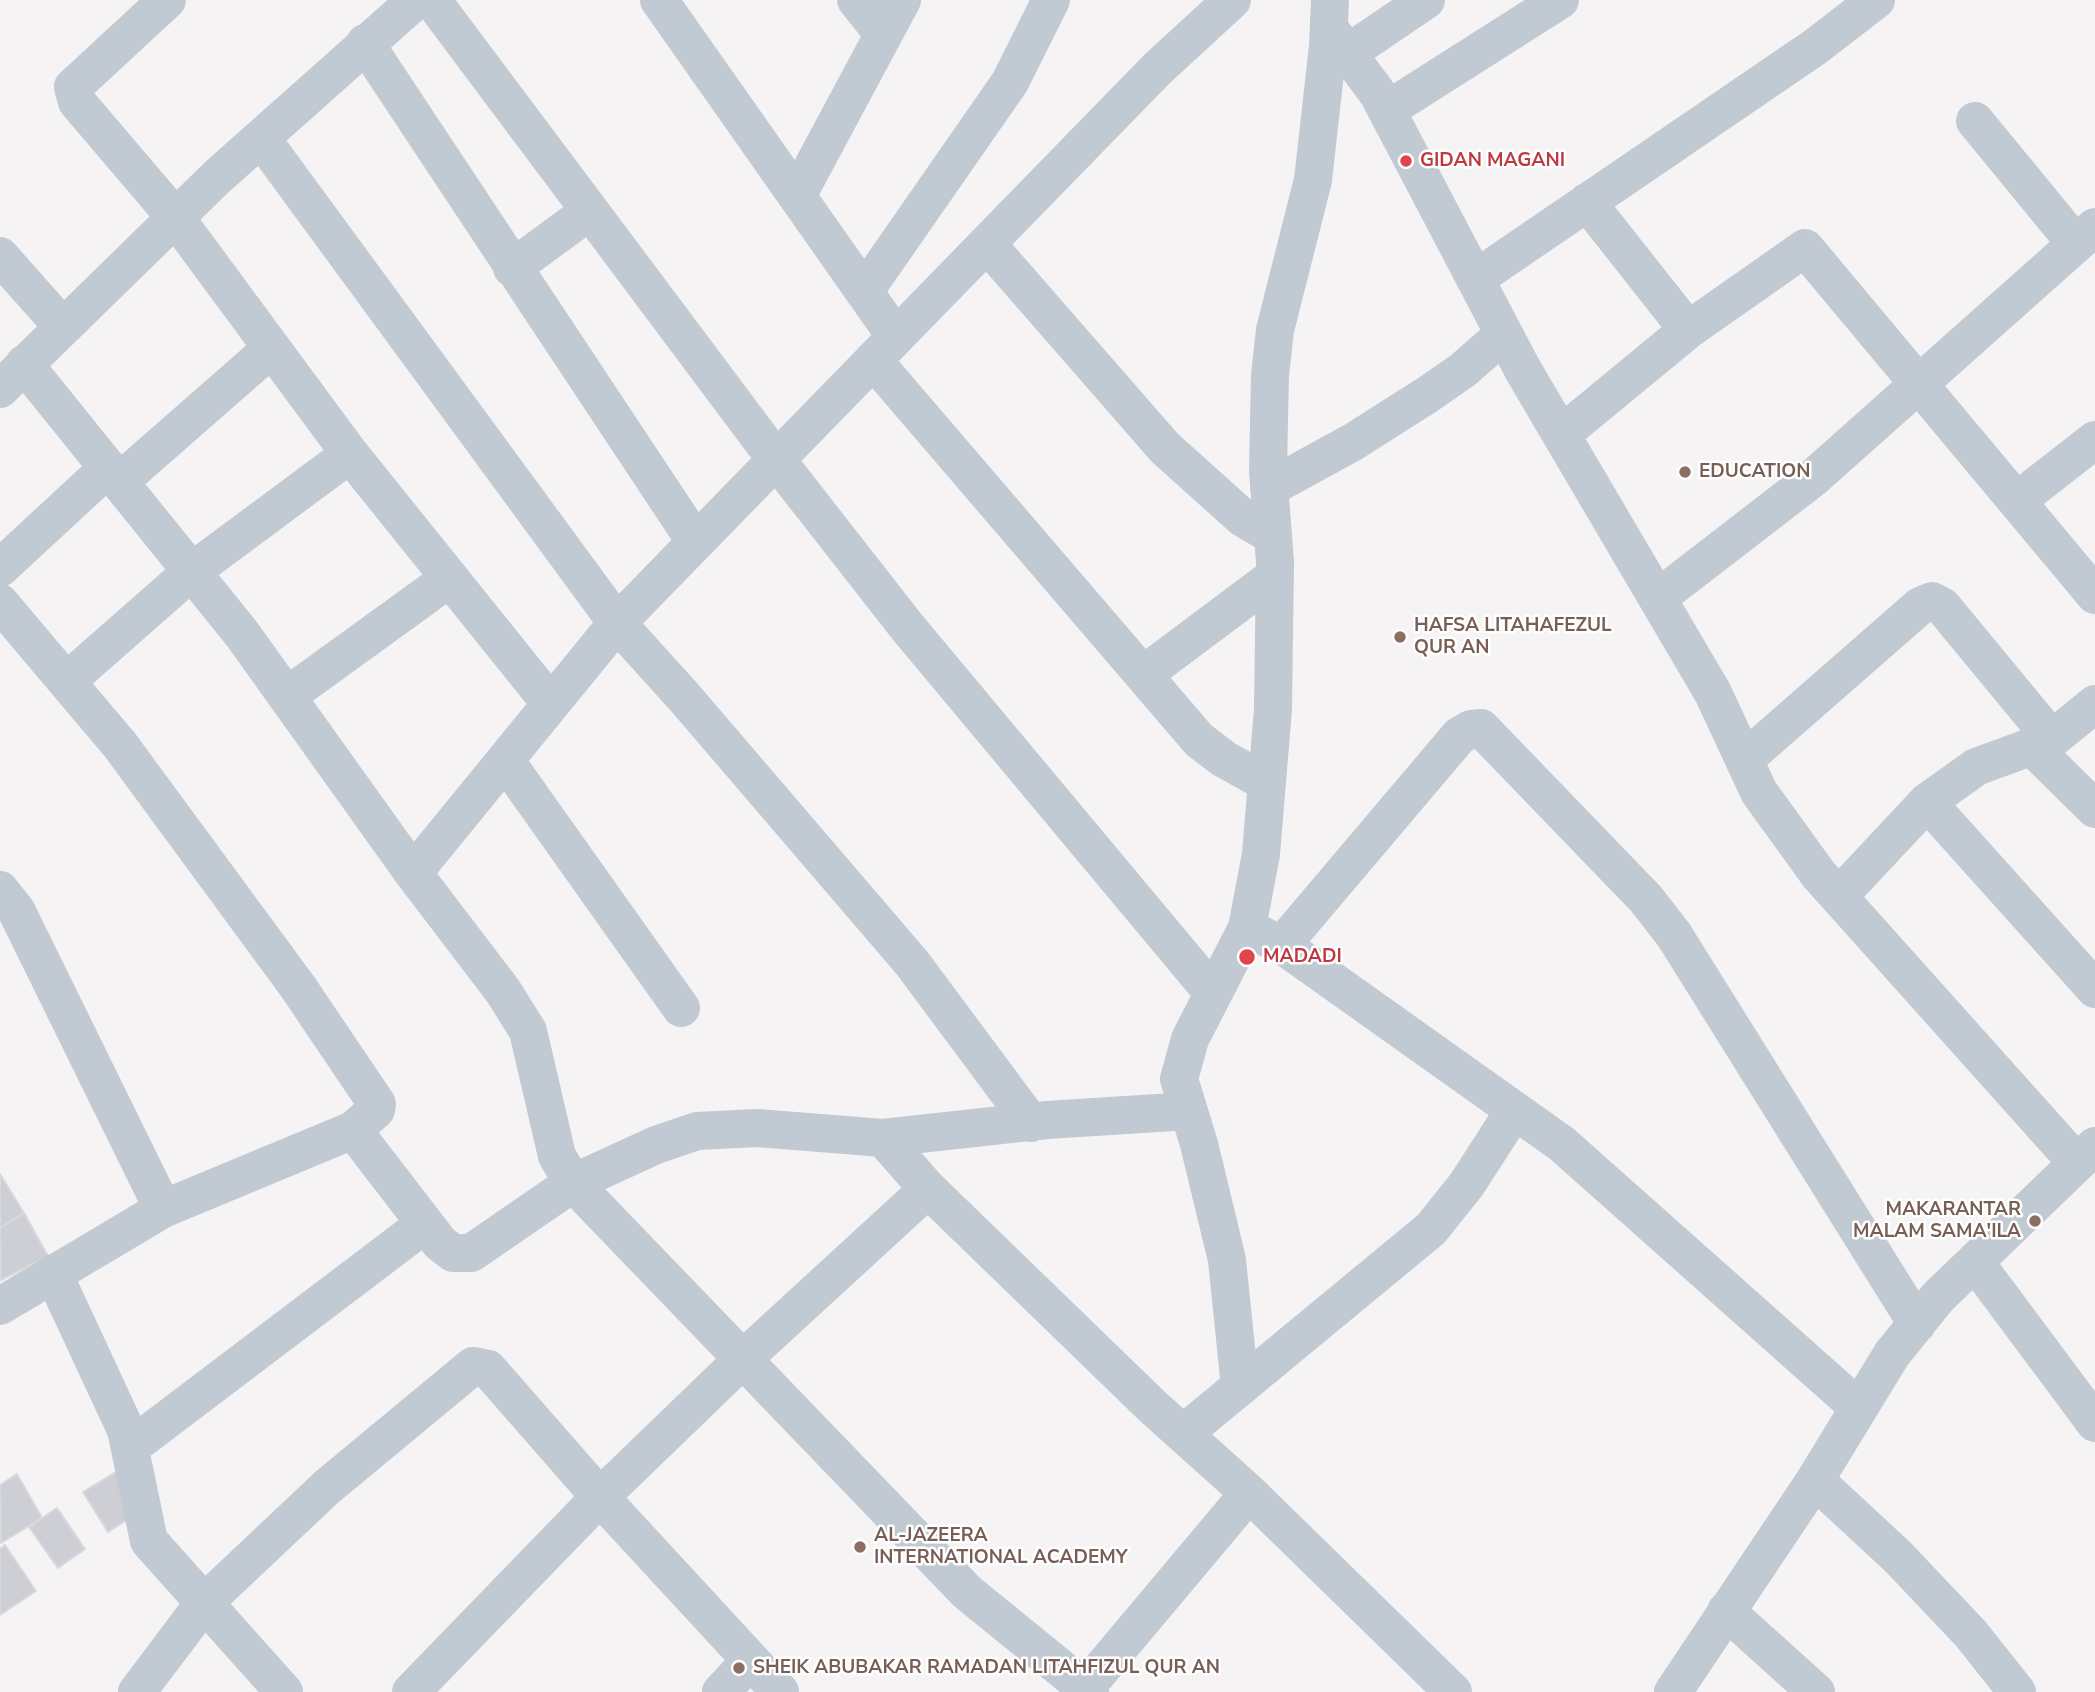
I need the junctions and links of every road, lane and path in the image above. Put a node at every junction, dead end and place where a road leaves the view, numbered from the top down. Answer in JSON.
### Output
{"nodes":[{"id":1,"x":167,"y":0,"type":"edge"},
{"id":2,"x":416,"y":0,"type":"edge"},
{"id":3,"x":432,"y":0,"type":"edge"},
{"id":4,"x":659,"y":0,"type":"edge"},
{"id":5,"x":856,"y":0,"type":"edge"},
{"id":6,"x":902,"y":0,"type":"edge"},
{"id":7,"x":1051,"y":0,"type":"edge"},
{"id":8,"x":1232,"y":0,"type":"edge"},
{"id":9,"x":1426,"y":0,"type":"edge"},
{"id":10,"x":1560,"y":0,"type":"edge"},
{"id":11,"x":1876,"y":0,"type":"edge"},
{"id":12,"x":1335,"y":27,"type":"edge"},
{"id":13,"x":883,"y":34,"type":"junction"},
{"id":14,"x":365,"y":43,"type":"junction"},
{"id":15,"x":1387,"y":110,"type":"junction"},
{"id":16,"x":1975,"y":121,"type":"dead end"},
{"id":17,"x":261,"y":138,"type":"junction"},
{"id":18,"x":797,"y":196,"type":"junction"},
{"id":19,"x":1587,"y":202,"type":"junction"},
{"id":20,"x":590,"y":211,"type":"junction"},
{"id":21,"x":175,"y":217,"type":"junction"},
{"id":22,"x":2086,"y":236,"type":"edge"},
{"id":23,"x":987,"y":244,"type":"junction"},
{"id":24,"x":0,"y":256,"type":"edge"},
{"id":25,"x":512,"y":268,"type":"junction"},
{"id":26,"x":1475,"y":279,"type":"junction"},
{"id":27,"x":864,"y":292,"type":"junction"},
{"id":28,"x":63,"y":327,"type":"junction"},
{"id":29,"x":1688,"y":330,"type":"junction"},
{"id":30,"x":1504,"y":334,"type":"junction"},
{"id":31,"x":272,"y":348,"type":"junction"},
{"id":32,"x":884,"y":349,"type":"junction"},
{"id":33,"x":12,"y":377,"type":"edge"},
{"id":34,"x":1920,"y":385,"type":"junction"},
{"id":35,"x":1563,"y":433,"type":"junction"},
{"id":36,"x":2095,"y":440,"type":"edge"},
{"id":37,"x":351,"y":454,"type":"junction"},
{"id":38,"x":775,"y":458,"type":"junction"},
{"id":39,"x":113,"y":475,"type":"junction"},
{"id":40,"x":1269,"y":488,"type":"junction"},
{"id":41,"x":2018,"y":500,"type":"junction"},
{"id":42,"x":1273,"y":536,"type":"junction"},
{"id":43,"x":695,"y":541,"type":"junction"},
{"id":44,"x":0,"y":568,"type":"edge"},
{"id":45,"x":191,"y":572,"type":"junction"},
{"id":46,"x":1275,"y":576,"type":"junction"},
{"id":47,"x":450,"y":578,"type":"junction"},
{"id":48,"x":2095,"y":594,"type":"edge"},
{"id":49,"x":1659,"y":597,"type":"junction"},
{"id":50,"x":0,"y":603,"type":"edge"},
{"id":51,"x":617,"y":623,"type":"junction"},
{"id":52,"x":1144,"y":674,"type":"junction"},
{"id":53,"x":67,"y":681,"type":"junction"},
{"id":54,"x":286,"y":696,"type":"junction"},
{"id":55,"x":551,"y":704,"type":"junction"},
{"id":56,"x":2095,"y":704,"type":"edge"},
{"id":57,"x":2042,"y":743,"type":"junction"},
{"id":58,"x":505,"y":760,"type":"junction"},
{"id":59,"x":1744,"y":761,"type":"junction"},
{"id":60,"x":1267,"y":783,"type":"junction"},
{"id":61,"x":1927,"y":802,"type":"junction"},
{"id":62,"x":2095,"y":809,"type":"edge"},
{"id":63,"x":413,"y":873,"type":"junction"},
{"id":64,"x":1839,"y":896,"type":"junction"},
{"id":65,"x":5,"y":908,"type":"edge"},
{"id":66,"x":1247,"y":928,"type":"junction"},
{"id":67,"x":1282,"y":945,"type":"junction"},
{"id":68,"x":2095,"y":989,"type":"edge"},
{"id":69,"x":1213,"y":993,"type":"junction"},
{"id":70,"x":681,"y":1008,"type":"dead end"},
{"id":71,"x":1189,"y":1111,"type":"junction"},
{"id":72,"x":1514,"y":1111,"type":"junction"},
{"id":73,"x":1031,"y":1123,"type":"junction"},
{"id":74,"x":353,"y":1130,"type":"junction"},
{"id":75,"x":883,"y":1138,"type":"junction"},
{"id":76,"x":2086,"y":1155,"type":"edge"},
{"id":77,"x":573,"y":1183,"type":"junction"},
{"id":78,"x":928,"y":1189,"type":"junction"},
{"id":79,"x":163,"y":1209,"type":"junction"},
{"id":80,"x":425,"y":1224,"type":"junction"},
{"id":81,"x":1975,"y":1262,"type":"junction"},
{"id":82,"x":53,"y":1273,"type":"junction"},
{"id":83,"x":0,"y":1306,"type":"edge"},
{"id":84,"x":1917,"y":1324,"type":"junction"},
{"id":85,"x":744,"y":1358,"type":"junction"},
{"id":86,"x":1240,"y":1387,"type":"junction"},
{"id":87,"x":1859,"y":1408,"type":"junction"},
{"id":88,"x":2095,"y":1423,"type":"edge"},
{"id":89,"x":1184,"y":1433,"type":"junction"},
{"id":90,"x":132,"y":1446,"type":"junction"},
{"id":91,"x":1815,"y":1480,"type":"junction"},
{"id":92,"x":1249,"y":1493,"type":"junction"},
{"id":93,"x":600,"y":1497,"type":"junction"},
{"id":94,"x":204,"y":1604,"type":"junction"},
{"id":95,"x":1726,"y":1611,"type":"junction"},
{"id":96,"x":749,"y":1662,"type":"junction"},
{"id":97,"x":1086,"y":1691,"type":"edge"},
{"id":98,"x":137,"y":1692,"type":"edge"},
{"id":99,"x":284,"y":1692,"type":"edge"},
{"id":100,"x":411,"y":1692,"type":"edge"},
{"id":101,"x":721,"y":1692,"type":"edge"},
{"id":102,"x":780,"y":1692,"type":"edge"},
{"id":103,"x":1453,"y":1692,"type":"edge"},
{"id":104,"x":1673,"y":1692,"type":"edge"},
{"id":105,"x":1816,"y":1692,"type":"edge"},
{"id":106,"x":2017,"y":1692,"type":"edge"}],
"edges":[{"from":1,"to":21,"type":"street"},
{"from":2,"to":14,"type":"street"},
{"from":3,"to":20,"type":"street"},
{"from":4,"to":18,"type":"street"},
{"from":5,"to":13,"type":"street"},
{"from":6,"to":13,"type":"street"},
{"from":7,"to":27,"type":"street"},
{"from":8,"to":23,"type":"street"},
{"from":9,"to":12,"type":"street"},
{"from":10,"to":15,"type":"street"},
{"from":11,"to":19,"type":"street"},
{"from":12,"to":15,"type":"street"},
{"from":12,"to":40,"type":"street"},
{"from":13,"to":18,"type":"street"},
{"from":14,"to":17,"type":"street"},
{"from":14,"to":25,"type":"street"},
{"from":15,"to":26,"type":"street"},
{"from":16,"to":22,"type":"street"},
{"from":17,"to":21,"type":"street"},
{"from":17,"to":51,"type":"street"},
{"from":18,"to":27,"type":"street"},
{"from":19,"to":26,"type":"street"},
{"from":19,"to":29,"type":"street"},
{"from":20,"to":25,"type":"street"},
{"from":20,"to":38,"type":"street"},
{"from":21,"to":28,"type":"street"},
{"from":21,"to":31,"type":"street"},
{"from":22,"to":34,"type":"street"},
{"from":23,"to":32,"type":"street"},
{"from":23,"to":42,"type":"street"},
{"from":24,"to":28,"type":"street"},
{"from":25,"to":43,"type":"street"},
{"from":26,"to":30,"type":"street"},
{"from":27,"to":32,"type":"street"},
{"from":28,"to":33,"type":"street"},
{"from":29,"to":34,"type":"street"},
{"from":29,"to":35,"type":"street"},
{"from":30,"to":35,"type":"street"},
{"from":30,"to":40,"type":"street"},
{"from":31,"to":37,"type":"street"},
{"from":31,"to":39,"type":"street"},
{"from":32,"to":38,"type":"street"},
{"from":32,"to":52,"type":"street"},
{"from":33,"to":39,"type":"street"},
{"from":34,"to":41,"type":"street"},
{"from":34,"to":49,"type":"street"},
{"from":35,"to":49,"type":"street"},
{"from":36,"to":41,"type":"street"},
{"from":37,"to":45,"type":"street"},
{"from":37,"to":47,"type":"street"},
{"from":38,"to":43,"type":"street"},
{"from":38,"to":69,"type":"street"},
{"from":39,"to":44,"type":"street"},
{"from":39,"to":45,"type":"street"},
{"from":40,"to":42,"type":"street"},
{"from":41,"to":48,"type":"street"},
{"from":42,"to":46,"type":"street"},
{"from":43,"to":51,"type":"street"},
{"from":45,"to":53,"type":"street"},
{"from":45,"to":54,"type":"street"},
{"from":46,"to":52,"type":"street"},
{"from":46,"to":60,"type":"street"},
{"from":47,"to":54,"type":"street"},
{"from":47,"to":55,"type":"street"},
{"from":49,"to":59,"type":"street"},
{"from":50,"to":53,"type":"street"},
{"from":51,"to":55,"type":"street"},
{"from":51,"to":73,"type":"street"},
{"from":52,"to":60,"type":"street"},
{"from":53,"to":74,"type":"street"},
{"from":54,"to":63,"type":"street"},
{"from":55,"to":58,"type":"street"},
{"from":56,"to":57,"type":"street"},
{"from":57,"to":59,"type":"street"},
{"from":57,"to":61,"type":"street"},
{"from":57,"to":62,"type":"street"},
{"from":58,"to":63,"type":"street"},
{"from":58,"to":70,"type":"street"},
{"from":59,"to":64,"type":"street"},
{"from":60,"to":66,"type":"street"},
{"from":61,"to":64,"type":"street"},
{"from":61,"to":68,"type":"street"},
{"from":63,"to":77,"type":"street"},
{"from":64,"to":76,"type":"street"},
{"from":65,"to":79,"type":"street"},
{"from":66,"to":67,"type":"street"},
{"from":66,"to":69,"type":"street"},
{"from":67,"to":72,"type":"street"},
{"from":67,"to":84,"type":"street"},
{"from":69,"to":71,"type":"street"},
{"from":71,"to":73,"type":"street"},
{"from":71,"to":86,"type":"street"},
{"from":72,"to":86,"type":"street"},
{"from":72,"to":87,"type":"street"},
{"from":73,"to":75,"type":"street"},
{"from":74,"to":79,"type":"street"},
{"from":74,"to":80,"type":"street"},
{"from":75,"to":77,"type":"street"},
{"from":75,"to":78,"type":"street"},
{"from":76,"to":81,"type":"street"},
{"from":77,"to":80,"type":"street"},
{"from":77,"to":85,"type":"street"},
{"from":78,"to":85,"type":"street"},
{"from":78,"to":89,"type":"street"},
{"from":79,"to":82,"type":"street"},
{"from":80,"to":90,"type":"street"},
{"from":81,"to":84,"type":"street"},
{"from":81,"to":88,"type":"street"},
{"from":82,"to":83,"type":"street"},
{"from":82,"to":90,"type":"street"},
{"from":84,"to":87,"type":"street"},
{"from":85,"to":93,"type":"street"},
{"from":85,"to":97,"type":"street"},
{"from":86,"to":89,"type":"street"},
{"from":87,"to":91,"type":"street"},
{"from":89,"to":92,"type":"street"},
{"from":90,"to":94,"type":"street"},
{"from":91,"to":95,"type":"street"},
{"from":91,"to":106,"type":"street"},
{"from":92,"to":97,"type":"street"},
{"from":92,"to":103,"type":"street"},
{"from":93,"to":94,"type":"street"},
{"from":93,"to":96,"type":"street"},
{"from":93,"to":100,"type":"street"},
{"from":94,"to":98,"type":"street"},
{"from":94,"to":99,"type":"street"},
{"from":95,"to":104,"type":"street"},
{"from":95,"to":105,"type":"street"},
{"from":96,"to":101,"type":"street"},
{"from":96,"to":102,"type":"street"}]}
